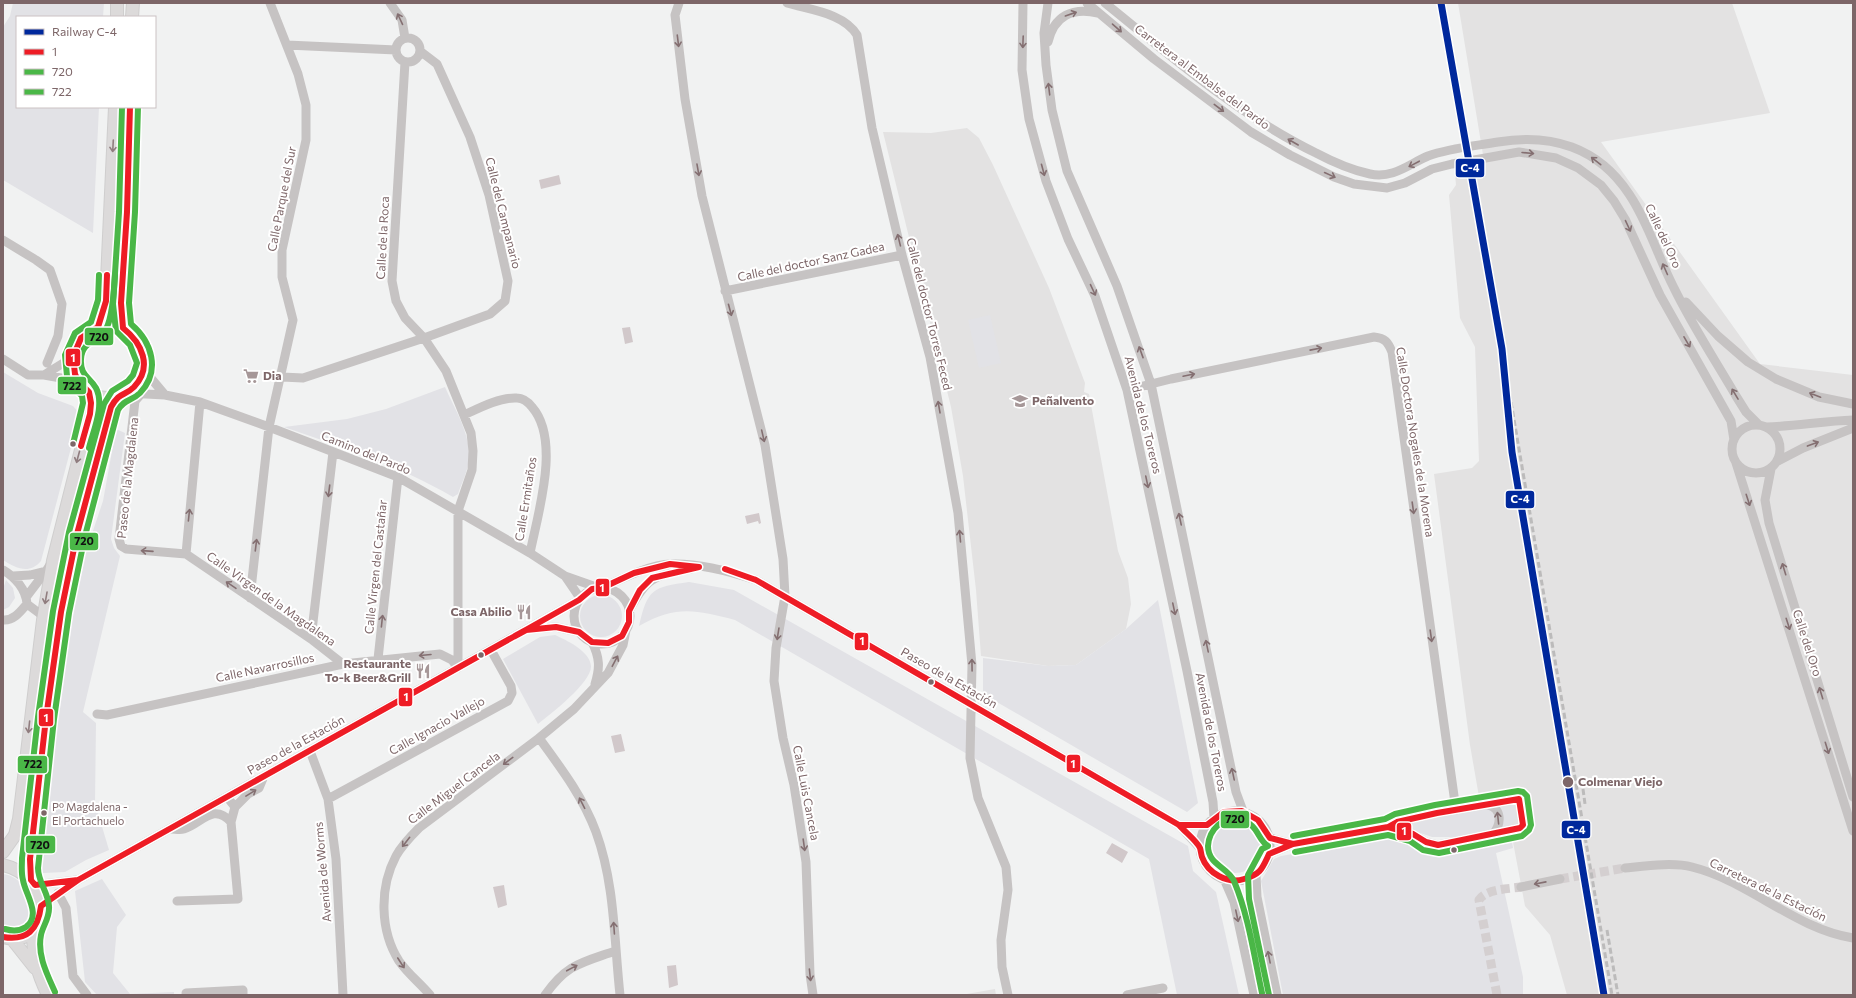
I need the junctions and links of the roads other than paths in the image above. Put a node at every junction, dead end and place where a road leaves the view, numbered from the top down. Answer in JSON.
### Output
{"nodes":[{"id":1,"x":116,"y":3,"type":"edge"},
{"id":2,"x":133,"y":3,"type":"edge"},
{"id":3,"x":270,"y":3,"type":"edge"},
{"id":4,"x":390,"y":3,"type":"edge"},
{"id":5,"x":679,"y":3,"type":"edge"},
{"id":6,"x":787,"y":3,"type":"edge"},
{"id":7,"x":1023,"y":3,"type":"edge"},
{"id":8,"x":1048,"y":3,"type":"edge"},
{"id":9,"x":1087,"y":3,"type":"edge"},
{"id":10,"x":1106,"y":3,"type":"edge"},
{"id":11,"x":1101,"y":14,"type":"junction"},
{"id":12,"x":117,"y":16,"type":"edge"},
{"id":13,"x":132,"y":16,"type":"edge"},
{"id":14,"x":405,"y":38,"type":"junction"},
{"id":15,"x":287,"y":45,"type":"junction"},
{"id":16,"x":396,"y":50,"type":"junction"},
{"id":17,"x":420,"y":51,"type":"junction"},
{"id":18,"x":1046,"y":56,"type":"junction"},
{"id":19,"x":405,"y":62,"type":"junction"},
{"id":20,"x":115,"y":108,"type":"edge"},
{"id":21,"x":130,"y":108,"type":"edge"},
{"id":22,"x":1487,"y":144,"type":"joint"},
{"id":23,"x":3,"y":240,"type":"edge"},
{"id":24,"x":902,"y":255,"type":"junction"},
{"id":25,"x":1674,"y":289,"type":"junction"},
{"id":26,"x":725,"y":292,"type":"junction"},
{"id":27,"x":98,"y":327,"type":"junction"},
{"id":28,"x":123,"y":328,"type":"junction"},
{"id":29,"x":424,"y":338,"type":"junction"},
{"id":30,"x":73,"y":356,"type":"junction"},
{"id":31,"x":3,"y":359,"type":"edge"},
{"id":32,"x":47,"y":364,"type":"dead end"},
{"id":33,"x":144,"y":370,"type":"junction"},
{"id":34,"x":44,"y":375,"type":"junction"},
{"id":35,"x":282,"y":377,"type":"junction"},
{"id":36,"x":78,"y":381,"type":"junction"},
{"id":37,"x":1151,"y":384,"type":"junction"},
{"id":38,"x":1127,"y":390,"type":"junction"},
{"id":39,"x":89,"y":392,"type":"junction"},
{"id":40,"x":141,"y":394,"type":"junction"},
{"id":41,"x":122,"y":395,"type":"junction"},
{"id":42,"x":165,"y":395,"type":"junction"},
{"id":43,"x":200,"y":402,"type":"junction"},
{"id":44,"x":1853,"y":404,"type":"edge"},
{"id":45,"x":464,"y":415,"type":"junction"},
{"id":46,"x":1853,"y":420,"type":"edge"},
{"id":47,"x":1763,"y":426,"type":"junction"},
{"id":48,"x":269,"y":427,"type":"junction"},
{"id":49,"x":1853,"y":428,"type":"edge"},
{"id":50,"x":1734,"y":440,"type":"junction"},
{"id":51,"x":333,"y":452,"type":"junction"},
{"id":52,"x":1778,"y":461,"type":"junction"},
{"id":53,"x":1736,"y":463,"type":"junction"},
{"id":54,"x":1771,"y":469,"type":"junction"},
{"id":55,"x":398,"y":477,"type":"junction"},
{"id":56,"x":458,"y":511,"type":"junction"},
{"id":57,"x":530,"y":553,"type":"junction"},
{"id":58,"x":186,"y":554,"type":"junction"},
{"id":59,"x":53,"y":561,"type":"junction"},
{"id":60,"x":702,"y":566,"type":"junction"},
{"id":61,"x":3,"y":570,"type":"edge"},
{"id":62,"x":46,"y":571,"type":"junction"},
{"id":63,"x":13,"y":576,"type":"junction"},
{"id":64,"x":565,"y":576,"type":"junction"},
{"id":65,"x":601,"y":588,"type":"junction"},
{"id":66,"x":785,"y":596,"type":"junction"},
{"id":67,"x":250,"y":598,"type":"junction"},
{"id":68,"x":579,"y":599,"type":"junction"},
{"id":69,"x":27,"y":600,"type":"junction"},
{"id":70,"x":629,"y":611,"type":"junction"},
{"id":71,"x":43,"y":616,"type":"junction"},
{"id":72,"x":3,"y":620,"type":"edge"},
{"id":73,"x":526,"y":630,"type":"junction"},
{"id":74,"x":626,"y":630,"type":"junction"},
{"id":75,"x":579,"y":632,"type":"junction"},
{"id":76,"x":311,"y":640,"type":"junction"},
{"id":77,"x":592,"y":642,"type":"junction"},
{"id":78,"x":491,"y":650,"type":"junction"},
{"id":79,"x":378,"y":659,"type":"junction"},
{"id":80,"x":343,"y":664,"type":"junction"},
{"id":81,"x":458,"y":668,"type":"junction"},
{"id":82,"x":594,"y":687,"type":"junction"},
{"id":83,"x":971,"y":704,"type":"junction"},
{"id":84,"x":97,"y":714,"type":"dead end"},
{"id":85,"x":539,"y":738,"type":"junction"},
{"id":86,"x":310,"y":751,"type":"junction"},
{"id":87,"x":264,"y":776,"type":"junction"},
{"id":88,"x":227,"y":797,"type":"junction"},
{"id":89,"x":1853,"y":797,"type":"edge"},
{"id":90,"x":328,"y":799,"type":"junction"},
{"id":91,"x":1488,"y":805,"type":"junction"},
{"id":92,"x":234,"y":807,"type":"junction"},
{"id":93,"x":1456,"y":810,"type":"junction"},
{"id":94,"x":1243,"y":811,"type":"junction"},
{"id":95,"x":1214,"y":818,"type":"junction"},
{"id":96,"x":229,"y":820,"type":"junction"},
{"id":97,"x":1179,"y":825,"type":"junction"},
{"id":98,"x":1207,"y":825,"type":"junction"},
{"id":99,"x":1388,"y":827,"type":"junction"},
{"id":100,"x":170,"y":829,"type":"junction"},
{"id":101,"x":1853,"y":831,"type":"edge"},
{"id":102,"x":1493,"y":834,"type":"junction"},
{"id":103,"x":1270,"y":838,"type":"junction"},
{"id":104,"x":1293,"y":844,"type":"junction"},
{"id":105,"x":1200,"y":848,"type":"junction"},
{"id":106,"x":3,"y":852,"type":"edge"},
{"id":107,"x":1270,"y":854,"type":"junction"},
{"id":108,"x":3,"y":865,"type":"edge"},
{"id":109,"x":1625,"y":868,"type":"tunnel mouth"},
{"id":110,"x":1256,"y":875,"type":"junction"},
{"id":111,"x":1224,"y":879,"type":"junction"},
{"id":112,"x":1560,"y":879,"type":"tunnel mouth"},
{"id":113,"x":78,"y":880,"type":"junction"},
{"id":114,"x":33,"y":883,"type":"junction"},
{"id":115,"x":1520,"y":887,"type":"tunnel mouth"},
{"id":116,"x":58,"y":893,"type":"junction"},
{"id":117,"x":177,"y":901,"type":"dead end"},
{"id":118,"x":41,"y":906,"type":"junction"},
{"id":119,"x":33,"y":931,"type":"junction"},
{"id":120,"x":7,"y":938,"type":"edge"},
{"id":121,"x":1852,"y":938,"type":"edge"},
{"id":122,"x":615,"y":951,"type":"junction"},
{"id":123,"x":36,"y":970,"type":"junction"},
{"id":124,"x":1163,"y":988,"type":"dead end"},
{"id":125,"x":186,"y":993,"type":"dead end"},
{"id":126,"x":48,"y":995,"type":"edge"},
{"id":127,"x":87,"y":995,"type":"edge"},
{"id":128,"x":243,"y":995,"type":"edge"},
{"id":129,"x":343,"y":995,"type":"edge"},
{"id":130,"x":430,"y":995,"type":"edge"},
{"id":131,"x":545,"y":995,"type":"edge"},
{"id":132,"x":620,"y":995,"type":"edge"},
{"id":133,"x":813,"y":995,"type":"edge"},
{"id":134,"x":1008,"y":995,"type":"edge"},
{"id":135,"x":1127,"y":995,"type":"edge"},
{"id":136,"x":1254,"y":995,"type":"edge"},
{"id":137,"x":1277,"y":995,"type":"edge"}],
"edges":[{"from":1,"to":12,"type":"main road"},
{"from":2,"to":13,"type":"main road"},
{"from":3,"to":15,"type":"street","name":"Calle Parque del Sur"},
{"from":14,"to":4,"type":"street","one_way":true},
{"from":5,"to":26,"type":"street","one_way":true},
{"from":24,"to":6,"type":"street","name":"Calle del doctor Torres Feced","one_way":true},
{"from":7,"to":38,"type":"street","name":"Avenida de los Toreros","one_way":true},
{"from":8,"to":18,"type":"street","name":"Avenida de los Toreros"},
{"from":9,"to":11,"type":"street","name":"Carretera al Embalse del Pardo"},
{"from":22,"to":10,"type":"street","name":"Carretera al Embalse del Pardo","one_way":true},
{"from":18,"to":11,"type":"street","one_way":true},
{"from":11,"to":50,"type":"street","name":"Carretera al Embalse del Pardo","one_way":true},
{"from":14,"to":16,"type":"street"},
{"from":14,"to":17,"type":"street"},
{"from":15,"to":16,"type":"street"},
{"from":15,"to":35,"type":"street","name":"Calle Parque del Sur"},
{"from":16,"to":19,"type":"street"},
{"from":17,"to":19,"type":"street"},
{"from":17,"to":29,"type":"street","name":"Calle del Campanario"},
{"from":37,"to":18,"type":"street","name":"Avenida de los Toreros","one_way":true},
{"from":19,"to":29,"type":"street","name":"Calle de la Roca"},
{"from":20,"to":27,"type":"main road","one_way":true},
{"from":21,"to":28,"type":"main road"},
{"from":25,"to":22,"type":"street","name":"Calle del Oro","one_way":true},
{"from":23,"to":32,"type":"street"},
{"from":24,"to":26,"type":"street","name":"Calle del doctor Sanz Gadea"},
{"from":83,"to":24,"type":"street","name":"Calle del doctor Torres Feced","one_way":true},
{"from":44,"to":25,"type":"street","one_way":true},
{"from":47,"to":25,"type":"street","name":"Calle del Oro","one_way":true},
{"from":26,"to":66,"type":"street","one_way":true},
{"from":27,"to":28,"type":"main road"},
{"from":27,"to":30,"type":"main road"},
{"from":28,"to":33,"type":"main road"},
{"from":29,"to":35,"type":"street","name":"Calle del Campanario"},
{"from":29,"to":45,"type":"street","name":"Calle de la Roca"},
{"from":30,"to":34,"type":"street"},
{"from":30,"to":36,"type":"main road"},
{"from":31,"to":34,"type":"street"},
{"from":33,"to":41,"type":"main road"},
{"from":33,"to":42,"type":"street"},
{"from":34,"to":36,"type":"street"},
{"from":35,"to":48,"type":"street","name":"Calle Parque del Sur"},
{"from":36,"to":39,"type":"main road"},
{"from":37,"to":38,"type":"street","name":"Calle Doctora Nogales de la Morena"},
{"from":37,"to":93,"type":"street","name":"Calle Doctora Nogales de la Morena","one_way":true},
{"from":94,"to":37,"type":"street","name":"Avenida de los Toreros","one_way":true},
{"from":38,"to":95,"type":"street","name":"Avenida de los Toreros","one_way":true},
{"from":39,"to":41,"type":"main road"},
{"from":39,"to":59,"type":"main road","one_way":true},
{"from":40,"to":41,"type":"street","name":"Camino del Pardo"},
{"from":40,"to":42,"type":"street","name":"Camino del Pardo"},
{"from":58,"to":40,"type":"street","name":"Paseo de la Magdalena","one_way":true},
{"from":41,"to":114,"type":"main road"},
{"from":42,"to":43,"type":"street","name":"Camino del Pardo"},
{"from":43,"to":48,"type":"street","name":"Camino del Pardo"},
{"from":58,"to":43,"type":"street","one_way":true},
{"from":45,"to":56,"type":"street","name":"Calle de la Roca"},
{"from":45,"to":57,"type":"street","name":"Calle Ermitaños"},
{"from":46,"to":47,"type":"street"},
{"from":47,"to":50,"type":"street"},
{"from":47,"to":52,"type":"street"},
{"from":48,"to":51,"type":"street","name":"Camino del Pardo"},
{"from":67,"to":48,"type":"street","name":"Calle Parque del Sur","one_way":true},
{"from":52,"to":49,"type":"street","one_way":true},
{"from":50,"to":53,"type":"street"},
{"from":51,"to":55,"type":"street","name":"Camino del Pardo"},
{"from":51,"to":76,"type":"street","one_way":true},
{"from":52,"to":54,"type":"street"},
{"from":53,"to":54,"type":"street"},
{"from":53,"to":101,"type":"street","name":"Calle del Oro","one_way":true},
{"from":89,"to":54,"type":"street","name":"Calle del Oro","one_way":true},
{"from":55,"to":56,"type":"street","name":"Camino del Pardo"},
{"from":79,"to":55,"type":"street","name":"Calle Virgen del Castañar","one_way":true},
{"from":56,"to":57,"type":"street","name":"Camino del Pardo"},
{"from":56,"to":81,"type":"street","name":"Calle de la Roca"},
{"from":57,"to":64,"type":"street","name":"Camino del Pardo"},
{"from":67,"to":58,"type":"street","name":"Calle Virgen de la Magdalena","one_way":true},
{"from":59,"to":62,"type":"street"},
{"from":59,"to":71,"type":"main road","one_way":true},
{"from":60,"to":65,"type":"street","name":"Paseo de la Estación"},
{"from":60,"to":66,"type":"street","name":"Paseo de la Estación"},
{"from":60,"to":70,"type":"street","name":"Paseo de la Estación"},
{"from":61,"to":63,"type":"street"},
{"from":62,"to":63,"type":"street"},
{"from":62,"to":69,"type":"street"},
{"from":63,"to":69,"type":"street"},
{"from":64,"to":65,"type":"street","name":"Camino del Pardo"},
{"from":64,"to":68,"type":"street","name":"Camino del Pardo"},
{"from":65,"to":68,"type":"street"},
{"from":65,"to":70,"type":"street"},
{"from":66,"to":83,"type":"street","name":"Paseo de la Estación"},
{"from":66,"to":133,"type":"street","name":"Calle Luis Cancela","one_way":true},
{"from":67,"to":76,"type":"street","name":"Calle Virgen de la Magdalena"},
{"from":68,"to":73,"type":"street","name":"Paseo de la Estación"},
{"from":68,"to":75,"type":"street"},
{"from":69,"to":71,"type":"street"},
{"from":69,"to":72,"type":"street"},
{"from":70,"to":74,"type":"street"},
{"from":71,"to":106,"type":"main road","one_way":true},
{"from":73,"to":75,"type":"street","name":"Paseo de la Estación"},
{"from":73,"to":78,"type":"street","name":"Paseo de la Estación"},
{"from":74,"to":77,"type":"street"},
{"from":82,"to":74,"type":"street","name":"Calle Miguel Cancela","one_way":true},
{"from":75,"to":77,"type":"street"},
{"from":76,"to":80,"type":"street","name":"Calle Virgen de la Magdalena"},
{"from":77,"to":82,"type":"street","name":"Calle Miguel Cancela"},
{"from":78,"to":81,"type":"street","name":"Paseo de la Estación"},
{"from":78,"to":90,"type":"street","name":"Calle Ignacio Vallejo"},
{"from":79,"to":80,"type":"street","name":"Calle Navarrosillos"},
{"from":81,"to":79,"type":"street","name":"Calle Navarrosillos","one_way":true},
{"from":80,"to":84,"type":"street","name":"Calle Navarrosillos"},
{"from":81,"to":86,"type":"street","name":"Paseo de la Estación"},
{"from":82,"to":85,"type":"street","name":"Calle Miguel Cancela"},
{"from":83,"to":97,"type":"street","name":"Paseo de la Estación"},
{"from":83,"to":134,"type":"street","name":"Calle del doctor Torres Feced"},
{"from":122,"to":85,"type":"street","one_way":true},
{"from":85,"to":130,"type":"street","name":"Calle Miguel Cancela","one_way":true},
{"from":86,"to":87,"type":"street","name":"Paseo de la Estación"},
{"from":86,"to":90,"type":"street","name":"Avenida de Worms"},
{"from":87,"to":88,"type":"street","name":"Paseo de la Estación"},
{"from":92,"to":87,"type":"street","one_way":true},
{"from":88,"to":92,"type":"street"},
{"from":88,"to":96,"type":"street"},
{"from":88,"to":100,"type":"street","name":"Paseo de la Estación"},
{"from":90,"to":129,"type":"street","name":"Avenida de Worms"},
{"from":91,"to":93,"type":"street"},
{"from":102,"to":91,"type":"street","one_way":true},
{"from":91,"to":102,"type":"street"},
{"from":92,"to":96,"type":"street"},
{"from":93,"to":99,"type":"street"},
{"from":94,"to":95,"type":"street"},
{"from":94,"to":103,"type":"street"},
{"from":95,"to":98,"type":"street"},
{"from":96,"to":100,"type":"street"},
{"from":96,"to":117,"type":"street"},
{"from":97,"to":98,"type":"street"},
{"from":97,"to":105,"type":"street","name":"Paseo de la Estación"},
{"from":98,"to":105,"type":"street"},
{"from":99,"to":102,"type":"street"},
{"from":99,"to":104,"type":"street"},
{"from":100,"to":113,"type":"street","name":"Paseo de la Estación"},
{"from":103,"to":104,"type":"street"},
{"from":103,"to":107,"type":"street"},
{"from":104,"to":107,"type":"street"},
{"from":105,"to":111,"type":"street"},
{"from":107,"to":110,"type":"street"},
{"from":108,"to":114,"type":"main road"},
{"from":109,"to":121,"type":"street","name":"Carretera de la Estación"},
{"from":110,"to":111,"type":"street"},
{"from":137,"to":110,"type":"street","one_way":true},
{"from":111,"to":136,"type":"street","one_way":true},
{"from":112,"to":115,"type":"street","one_way":true},
{"from":113,"to":114,"type":"street","name":"Paseo de la Estación"},
{"from":113,"to":116,"type":"street","name":"Paseo de la Estación"},
{"from":114,"to":118,"type":"main road"},
{"from":116,"to":118,"type":"street","name":"Paseo de la Estación"},
{"from":116,"to":127,"type":"street"},
{"from":118,"to":119,"type":"main road"},
{"from":119,"to":120,"type":"main road"},
{"from":119,"to":123,"type":"main road"},
{"from":120,"to":123,"type":"main road"},
{"from":131,"to":122,"type":"street","one_way":true},
{"from":122,"to":132,"type":"street"},
{"from":123,"to":126,"type":"main road"},
{"from":124,"to":135,"type":"street"},
{"from":125,"to":128,"type":"street"}]}
